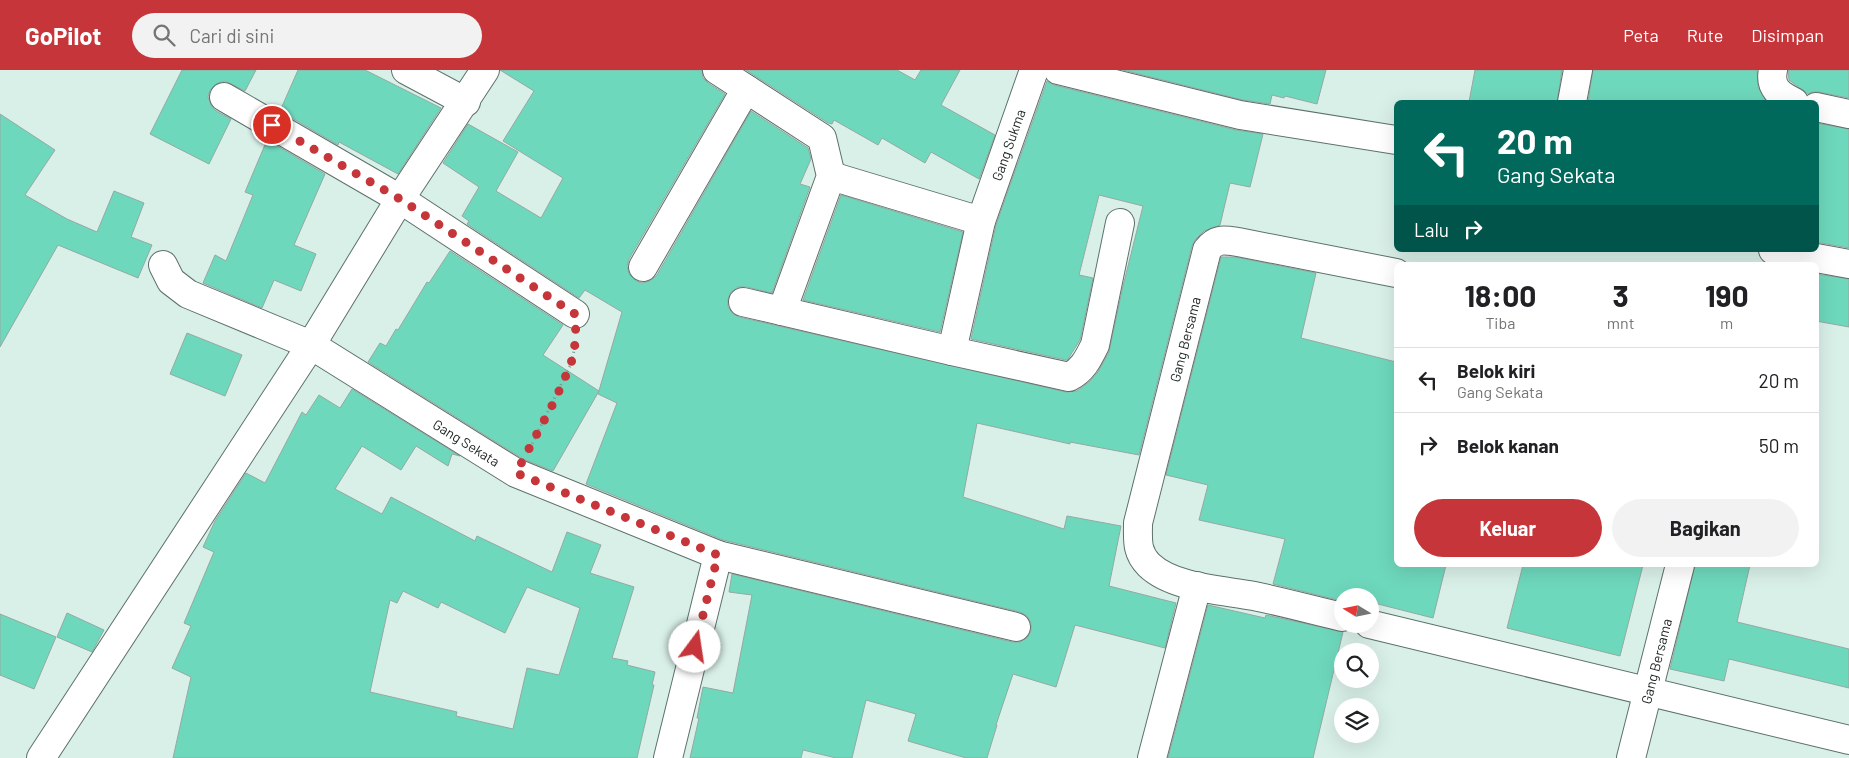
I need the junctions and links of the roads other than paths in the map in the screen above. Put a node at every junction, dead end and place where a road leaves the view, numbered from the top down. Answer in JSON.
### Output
{"nodes":[{"id":1,"x":406,"y":70,"type":"edge"},
{"id":2,"x":486,"y":70,"type":"edge"},
{"id":3,"x":717,"y":70,"type":"edge"},
{"id":4,"x":1034,"y":70,"type":"edge"},
{"id":5,"x":1058,"y":70,"type":"edge"},
{"id":6,"x":1578,"y":70,"type":"edge"},
{"id":7,"x":1773,"y":70,"type":"edge"},
{"id":8,"x":746,"y":89,"type":"junction"},
{"id":9,"x":224,"y":98,"type":"dead end"},
{"id":10,"x":1572,"y":100,"type":"edge"},
{"id":11,"x":1790,"y":100,"type":"edge"},
{"id":12,"x":466,"y":102,"type":"junction"},
{"id":13,"x":1819,"y":109,"type":"edge"},
{"id":14,"x":1849,"y":114,"type":"edge"},
{"id":15,"x":1394,"y":140,"type":"edge"},
{"id":16,"x":830,"y":176,"type":"junction"},
{"id":17,"x":400,"y":199,"type":"junction"},
{"id":18,"x":981,"y":221,"type":"junction"},
{"id":19,"x":1120,"y":223,"type":"dead end"},
{"id":20,"x":1784,"y":252,"type":"edge"},
{"id":21,"x":1849,"y":264,"type":"edge"},
{"id":22,"x":162,"y":265,"type":"dead end"},
{"id":23,"x":643,"y":267,"type":"dead end"},
{"id":24,"x":1394,"y":274,"type":"edge"},
{"id":25,"x":744,"y":302,"type":"dead end"},
{"id":26,"x":782,"y":311,"type":"junction"},
{"id":27,"x":575,"y":314,"type":"road end"},
{"id":28,"x":311,"y":345,"type":"junction"},
{"id":29,"x":952,"y":352,"type":"junction"},
{"id":30,"x":718,"y":555,"type":"junction"},
{"id":31,"x":1680,"y":567,"type":"edge"},
{"id":32,"x":1197,"y":586,"type":"junction"},
{"id":33,"x":1334,"y":616,"type":"edge"},
{"id":34,"x":1379,"y":626,"type":"edge"},
{"id":35,"x":1016,"y":627,"type":"dead end"},
{"id":36,"x":1649,"y":690,"type":"junction"},
{"id":37,"x":1849,"y":740,"type":"edge"},
{"id":38,"x":41,"y":758,"type":"edge"},
{"id":39,"x":668,"y":758,"type":"edge"},
{"id":40,"x":1152,"y":758,"type":"edge"},
{"id":41,"x":1631,"y":758,"type":"edge"}],
"edges":[{"from":1,"to":12,"type":"street"},
{"from":2,"to":12,"type":"street"},
{"from":3,"to":8,"type":"street"},
{"from":4,"to":18,"type":"street","name":"Gang Sukma"},
{"from":5,"to":15,"type":"street"},
{"from":6,"to":10,"type":"street"},
{"from":7,"to":11,"type":"street"},
{"from":8,"to":16,"type":"street"},
{"from":8,"to":23,"type":"street"},
{"from":9,"to":17,"type":"street"},
{"from":12,"to":17,"type":"street"},
{"from":13,"to":14,"type":"street"},
{"from":16,"to":18,"type":"street"},
{"from":16,"to":26,"type":"street"},
{"from":17,"to":27,"type":"street"},
{"from":17,"to":28,"type":"street"},
{"from":18,"to":29,"type":"street","name":"Gang Sukma"},
{"from":19,"to":29,"type":"street"},
{"from":20,"to":21,"type":"street"},
{"from":22,"to":28,"type":"street","name":"Gang Sekata"},
{"from":24,"to":32,"type":"street","name":"Gang Bersama"},
{"from":25,"to":26,"type":"street"},
{"from":26,"to":29,"type":"street"},
{"from":28,"to":30,"type":"street","name":"Gang Sekata"},
{"from":28,"to":38,"type":"street"},
{"from":30,"to":35,"type":"street","name":"Gang Sekata"},
{"from":30,"to":39,"type":"street"},
{"from":31,"to":36,"type":"street","name":"Gang Bersama"},
{"from":32,"to":33,"type":"street","name":"Gang Bersama"},
{"from":32,"to":40,"type":"street"},
{"from":34,"to":36,"type":"street"},
{"from":36,"to":37,"type":"street"},
{"from":36,"to":41,"type":"street","name":"Gang Bersama"}]}
